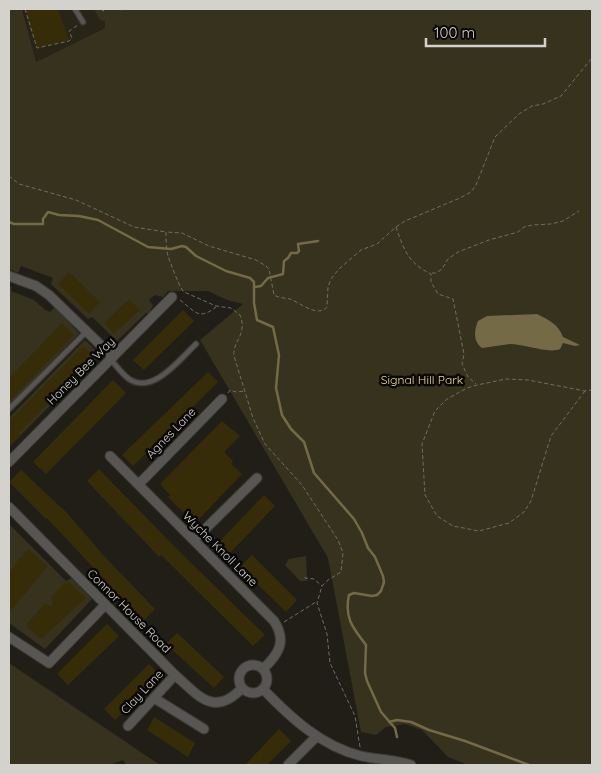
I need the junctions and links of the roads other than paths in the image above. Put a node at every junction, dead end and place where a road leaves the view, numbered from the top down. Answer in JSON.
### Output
{"nodes":[{"id":1,"x":75,"y":9,"type":"edge"},
{"id":2,"x":83,"y":22,"type":"road end"},
{"id":3,"x":9,"y":276,"type":"edge"},
{"id":4,"x":175,"y":298,"type":"road end"},
{"id":5,"x":86,"y":331,"type":"junction"},
{"id":6,"x":196,"y":344,"type":"dead end"},
{"id":7,"x":112,"y":358,"type":"junction"},
{"id":8,"x":222,"y":399,"type":"road end"},
{"id":9,"x":9,"y":409,"type":"edge"},
{"id":10,"x":110,"y":456,"type":"dead end"},
{"id":11,"x":9,"y":462,"type":"edge"},
{"id":12,"x":257,"y":478,"type":"dead end"},
{"id":13,"x":139,"y":484,"type":"junction"},
{"id":14,"x":9,"y":507,"type":"edge"},
{"id":15,"x":194,"y":540,"type":"junction"},
{"id":16,"x":105,"y":605,"type":"junction"},
{"id":17,"x":9,"y":637,"type":"edge"},
{"id":18,"x":264,"y":669,"type":"junction"},
{"id":19,"x":175,"y":675,"type":"junction"},
{"id":20,"x":242,"y":688,"type":"junction"},
{"id":21,"x":263,"y":689,"type":"junction"},
{"id":22,"x":154,"y":698,"type":"junction"},
{"id":23,"x":128,"y":726,"type":"dead end"},
{"id":24,"x":204,"y":729,"type":"dead end"},
{"id":25,"x":316,"y":737,"type":"junction"},
{"id":26,"x":288,"y":765,"type":"edge"},
{"id":27,"x":411,"y":765,"type":"edge"}],
"edges":[{"from":1,"to":2,"type":"lane"},
{"from":3,"to":5,"type":"street"},
{"from":4,"to":7,"type":"street","name":"Honey Bee Way"},
{"from":5,"to":7,"type":"street"},
{"from":5,"to":9,"type":"lane"},
{"from":6,"to":7,"type":"lane"},
{"from":7,"to":11,"type":"street","name":"Honey Bee Way"},
{"from":8,"to":13,"type":"street","name":"Agnes Lane"},
{"from":10,"to":13,"type":"street","name":"Wyche Knoll Lane"},
{"from":12,"to":15,"type":"street"},
{"from":13,"to":15,"type":"street","name":"Wyche Knoll Lane"},
{"from":14,"to":16,"type":"street","name":"Connor House Road"},
{"from":15,"to":18,"type":"street","name":"Wyche Knoll Lane"},
{"from":16,"to":17,"type":"street"},
{"from":16,"to":19,"type":"street","name":"Connor House Road"},
{"from":18,"to":20,"type":"street"},
{"from":18,"to":21,"type":"street"},
{"from":19,"to":20,"type":"street","name":"Connor House Road"},
{"from":19,"to":22,"type":"street","name":"Clay Lane"},
{"from":20,"to":21,"type":"street"},
{"from":21,"to":25,"type":"street"},
{"from":22,"to":23,"type":"street","name":"Clay Lane"},
{"from":22,"to":24,"type":"street"},
{"from":25,"to":26,"type":"street"},
{"from":25,"to":27,"type":"street"}]}
